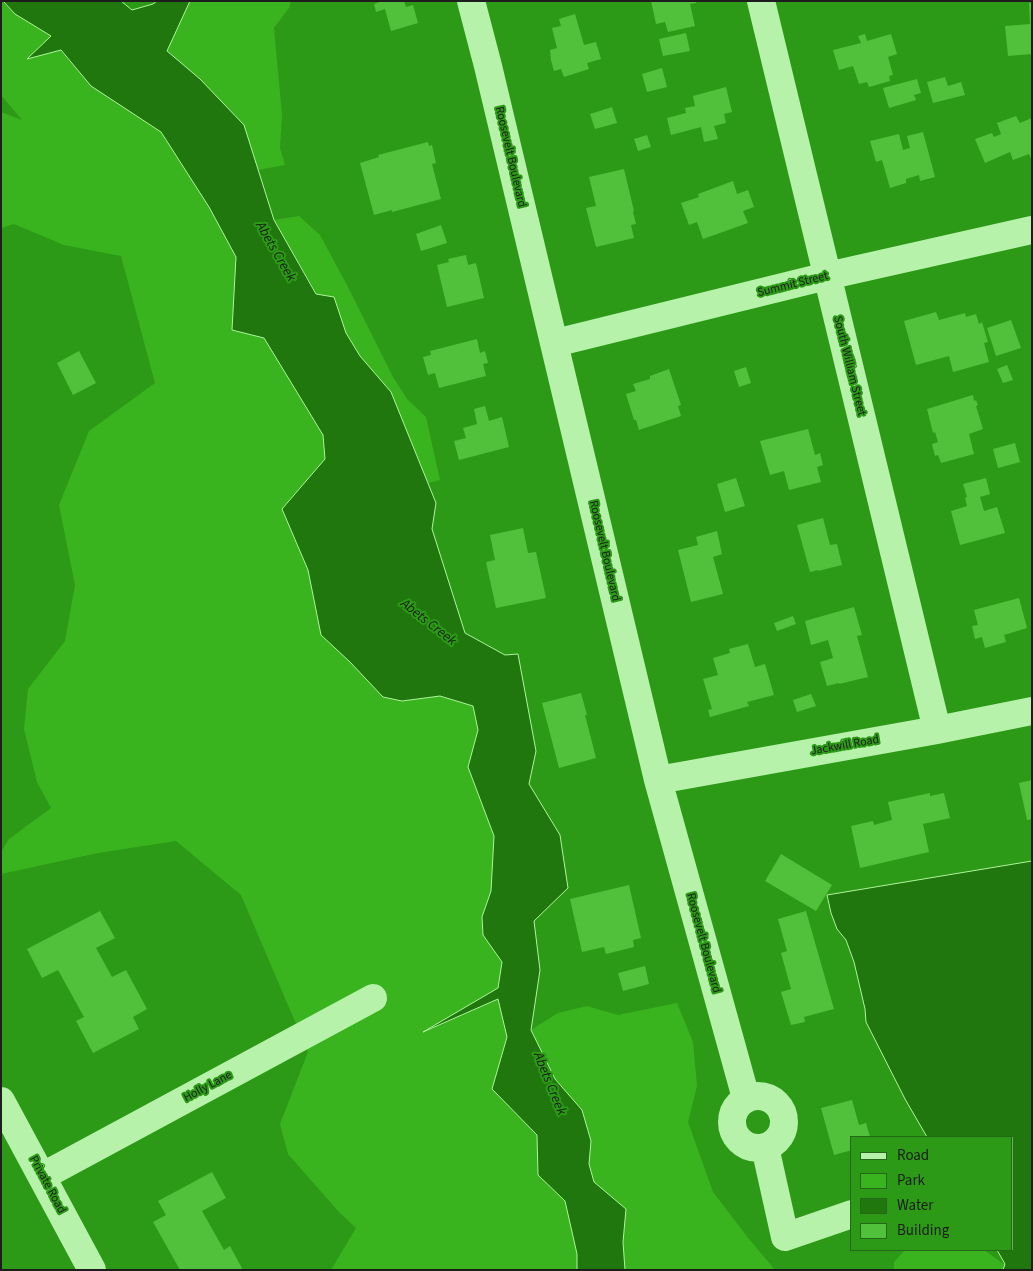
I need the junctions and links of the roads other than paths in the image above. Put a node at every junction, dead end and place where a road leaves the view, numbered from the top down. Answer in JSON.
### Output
{"nodes":[{"id":1,"x":471,"y":1,"type":"edge"},
{"id":2,"x":761,"y":1,"type":"edge"},
{"id":3,"x":1032,"y":230,"type":"edge"},
{"id":4,"x":827,"y":276,"type":"junction"},
{"id":5,"x":554,"y":343,"type":"junction"},
{"id":6,"x":1032,"y":711,"type":"edge"},
{"id":7,"x":938,"y":730,"type":"junction"},
{"id":8,"x":658,"y":780,"type":"junction"},
{"id":9,"x":373,"y":998,"type":"dead end"},
{"id":10,"x":746,"y":1098,"type":"junction"},
{"id":11,"x":1,"y":1101,"type":"edge"},
{"id":12,"x":765,"y":1148,"type":"junction"},
{"id":13,"x":43,"y":1176,"type":"junction"},
{"id":14,"x":850,"y":1215,"type":"edge"},
{"id":15,"x":92,"y":1270,"type":"edge"}],
"edges":[{"from":1,"to":5,"type":"street","name":"Roosevelt Boulevard"},
{"from":2,"to":4,"type":"street","name":"South William Street"},
{"from":3,"to":4,"type":"street","name":"Summit Street"},
{"from":4,"to":5,"type":"street","name":"Summit Street"},
{"from":4,"to":7,"type":"street","name":"South William Street"},
{"from":5,"to":8,"type":"street","name":"Roosevelt Boulevard"},
{"from":6,"to":7,"type":"street","name":"Jackwill Road"},
{"from":7,"to":8,"type":"street","name":"Jackwill Road"},
{"from":8,"to":10,"type":"street","name":"Roosevelt Boulevard"},
{"from":9,"to":13,"type":"street","name":"Holly Lane"},
{"from":10,"to":12,"type":"street"},
{"from":10,"to":12,"type":"street"},
{"from":11,"to":13,"type":"street","name":"Private Road"},
{"from":12,"to":14,"type":"street"},
{"from":13,"to":15,"type":"street","name":"Private Road"}]}
